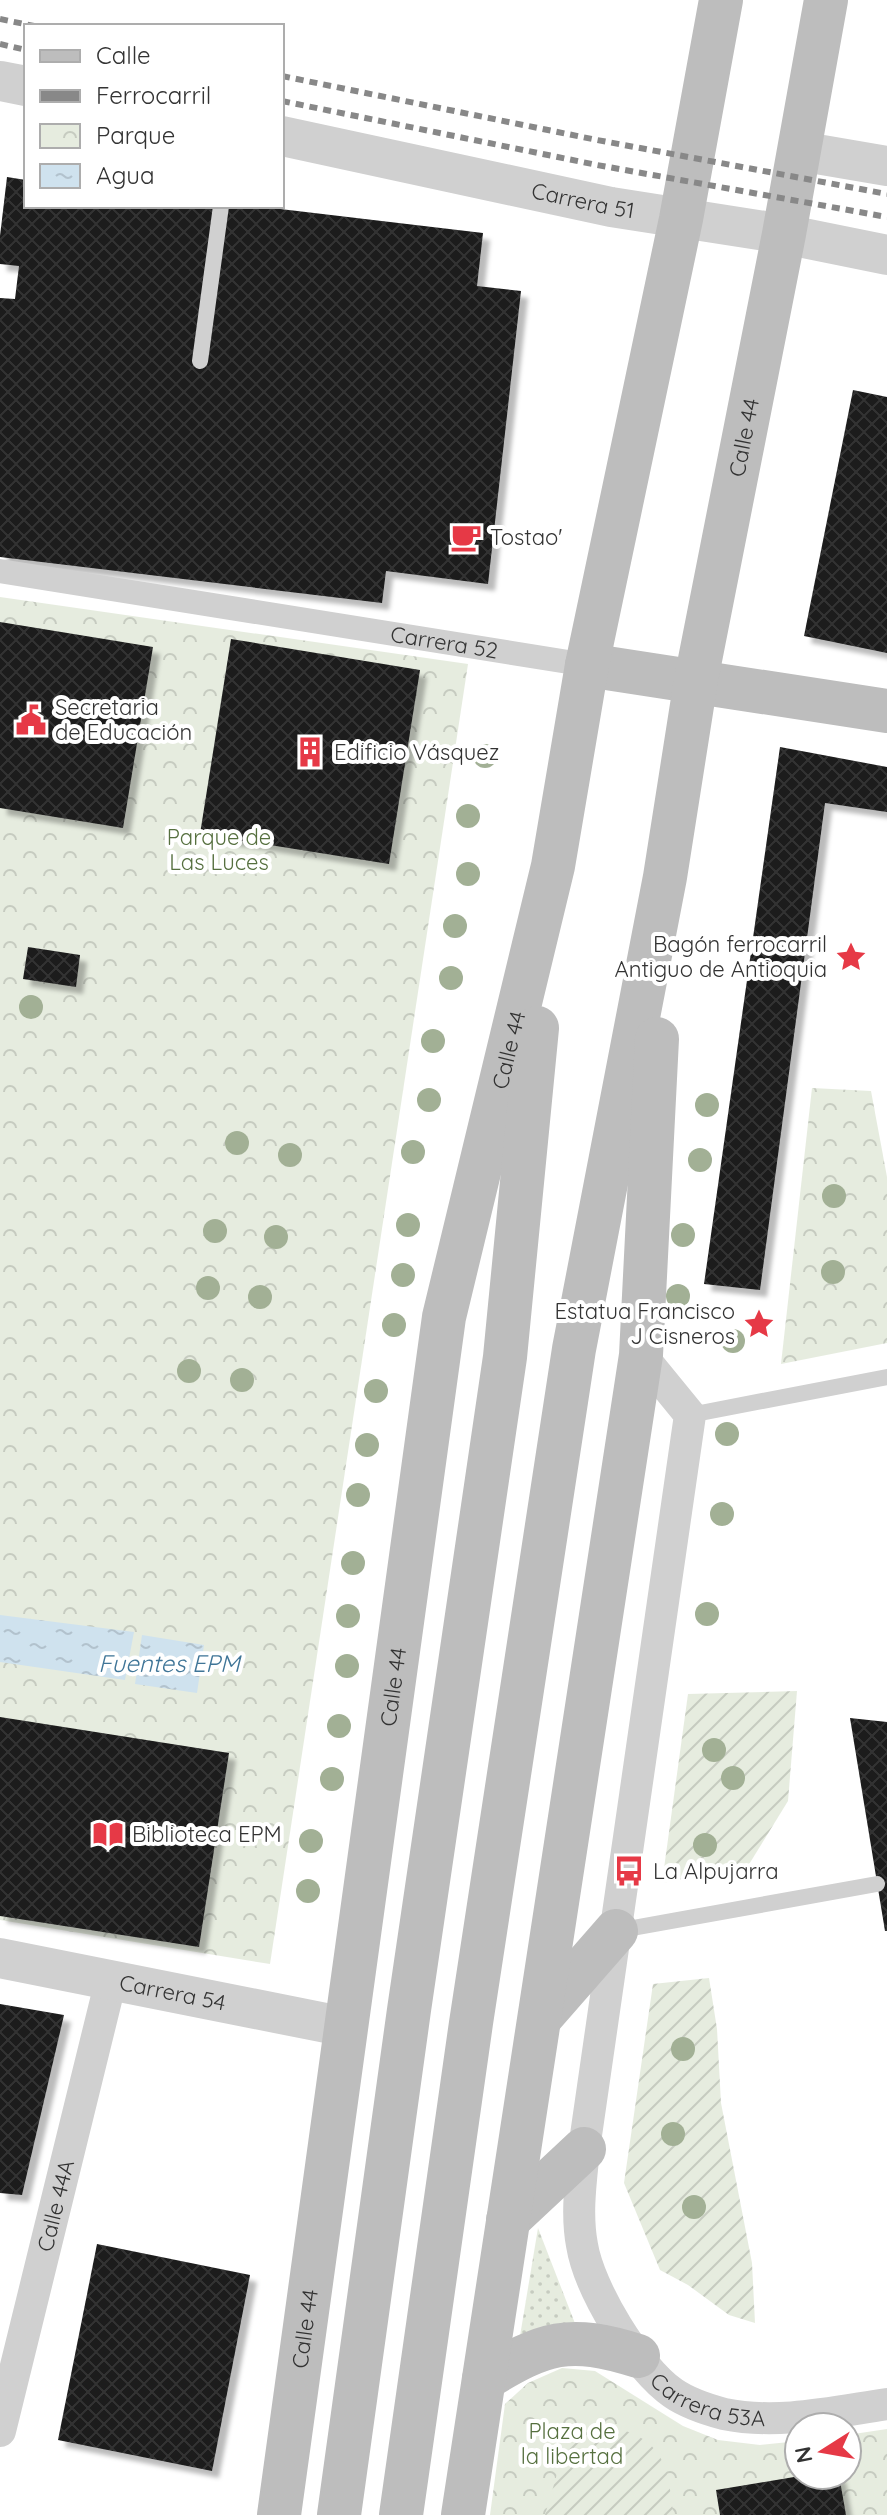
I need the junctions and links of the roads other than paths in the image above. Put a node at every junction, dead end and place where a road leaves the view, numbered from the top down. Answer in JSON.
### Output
{"nodes":[{"id":1,"x":721,"y":0,"type":"edge"},
{"id":2,"x":826,"y":0,"type":"edge"},
{"id":3,"x":0,"y":81,"type":"edge"},
{"id":4,"x":24,"y":86,"type":"edge"},
{"id":5,"x":284,"y":136,"type":"edge"},
{"id":6,"x":799,"y":151,"type":"junction"},
{"id":7,"x":887,"y":166,"type":"edge"},
{"id":8,"x":221,"y":208,"type":"edge"},
{"id":9,"x":681,"y":219,"type":"junction"},
{"id":10,"x":784,"y":234,"type":"junction"},
{"id":11,"x":887,"y":255,"type":"edge"},
{"id":12,"x":200,"y":361,"type":"dead end"},
{"id":13,"x":0,"y":571,"type":"edge"},
{"id":14,"x":587,"y":665,"type":"junction"},
{"id":15,"x":696,"y":680,"type":"junction"},
{"id":16,"x":887,"y":711,"type":"edge"},
{"id":17,"x":553,"y":866,"type":"junction"},
{"id":18,"x":665,"y":877,"type":"junction"},
{"id":19,"x":641,"y":1355,"type":"junction"},
{"id":20,"x":887,"y":1377,"type":"edge"},
{"id":21,"x":690,"y":1415,"type":"junction"},
{"id":22,"x":877,"y":1884,"type":"dead end"},
{"id":23,"x":616,"y":1931,"type":"junction"},
{"id":24,"x":0,"y":1958,"type":"edge"},
{"id":25,"x":111,"y":1980,"type":"junction"},
{"id":26,"x":540,"y":2018,"type":"junction"},
{"id":27,"x":346,"y":2027,"type":"junction"},
{"id":28,"x":584,"y":2149,"type":"junction"},
{"id":29,"x":508,"y":2220,"type":"junction"},
{"id":30,"x":638,"y":2356,"type":"junction"},
{"id":31,"x":484,"y":2379,"type":"junction"},
{"id":32,"x":887,"y":2404,"type":"edge"},
{"id":33,"x":0,"y":2431,"type":"edge"},
{"id":34,"x":279,"y":2515,"type":"edge"},
{"id":35,"x":339,"y":2515,"type":"edge"},
{"id":36,"x":401,"y":2515,"type":"edge"},
{"id":37,"x":463,"y":2515,"type":"edge"}],
"edges":[{"from":1,"to":9,"type":"main road","name":"Calle 44"},
{"from":2,"to":6,"type":"main road","name":"Calle 44"},
{"from":3,"to":4,"type":"street"},
{"from":5,"to":9,"type":"street","name":"Carrera 51"},
{"from":6,"to":7,"type":"street"},
{"from":6,"to":10,"type":"main road","name":"Calle 44"},
{"from":8,"to":12,"type":"lane"},
{"from":9,"to":10,"type":"street","name":"Carrera 51"},
{"from":9,"to":14,"type":"main road","name":"Calle 44"},
{"from":10,"to":11,"type":"street","name":"Carrera 51"},
{"from":10,"to":15,"type":"main road","name":"Calle 44"},
{"from":13,"to":14,"type":"street","name":"Carrera 52"},
{"from":14,"to":15,"type":"main road","name":"Carrera 52"},
{"from":14,"to":17,"type":"main road","name":"Calle 44"},
{"from":15,"to":16,"type":"main road","name":"Carrera 52"},
{"from":15,"to":18,"type":"main road","name":"Calle 44"},
{"from":17,"to":27,"type":"main road","name":"Calle 44"},
{"from":17,"to":35,"type":"main road","name":"Calle 44"},
{"from":18,"to":19,"type":"main road","name":"Calle 44"},
{"from":18,"to":36,"type":"main road","name":"Calle 44"},
{"from":19,"to":21,"type":"street"},
{"from":19,"to":26,"type":"main road","name":"Calle 44"},
{"from":20,"to":21,"type":"lane"},
{"from":21,"to":23,"type":"street"},
{"from":22,"to":23,"type":"lane"},
{"from":23,"to":26,"type":"main road"},
{"from":23,"to":28,"type":"street"},
{"from":24,"to":25,"type":"street","name":"Carrera 54"},
{"from":25,"to":27,"type":"street","name":"Carrera 54"},
{"from":25,"to":33,"type":"street","name":"Calle 44A"},
{"from":26,"to":29,"type":"main road","name":"Calle 44"},
{"from":27,"to":34,"type":"main road","name":"Calle 44"},
{"from":28,"to":29,"type":"main road"},
{"from":28,"to":30,"type":"street"},
{"from":29,"to":31,"type":"main road","name":"Calle 44"},
{"from":30,"to":31,"type":"main road"},
{"from":30,"to":32,"type":"street","name":"Carrera 53A"},
{"from":31,"to":37,"type":"main road","name":"Calle 44"}]}
